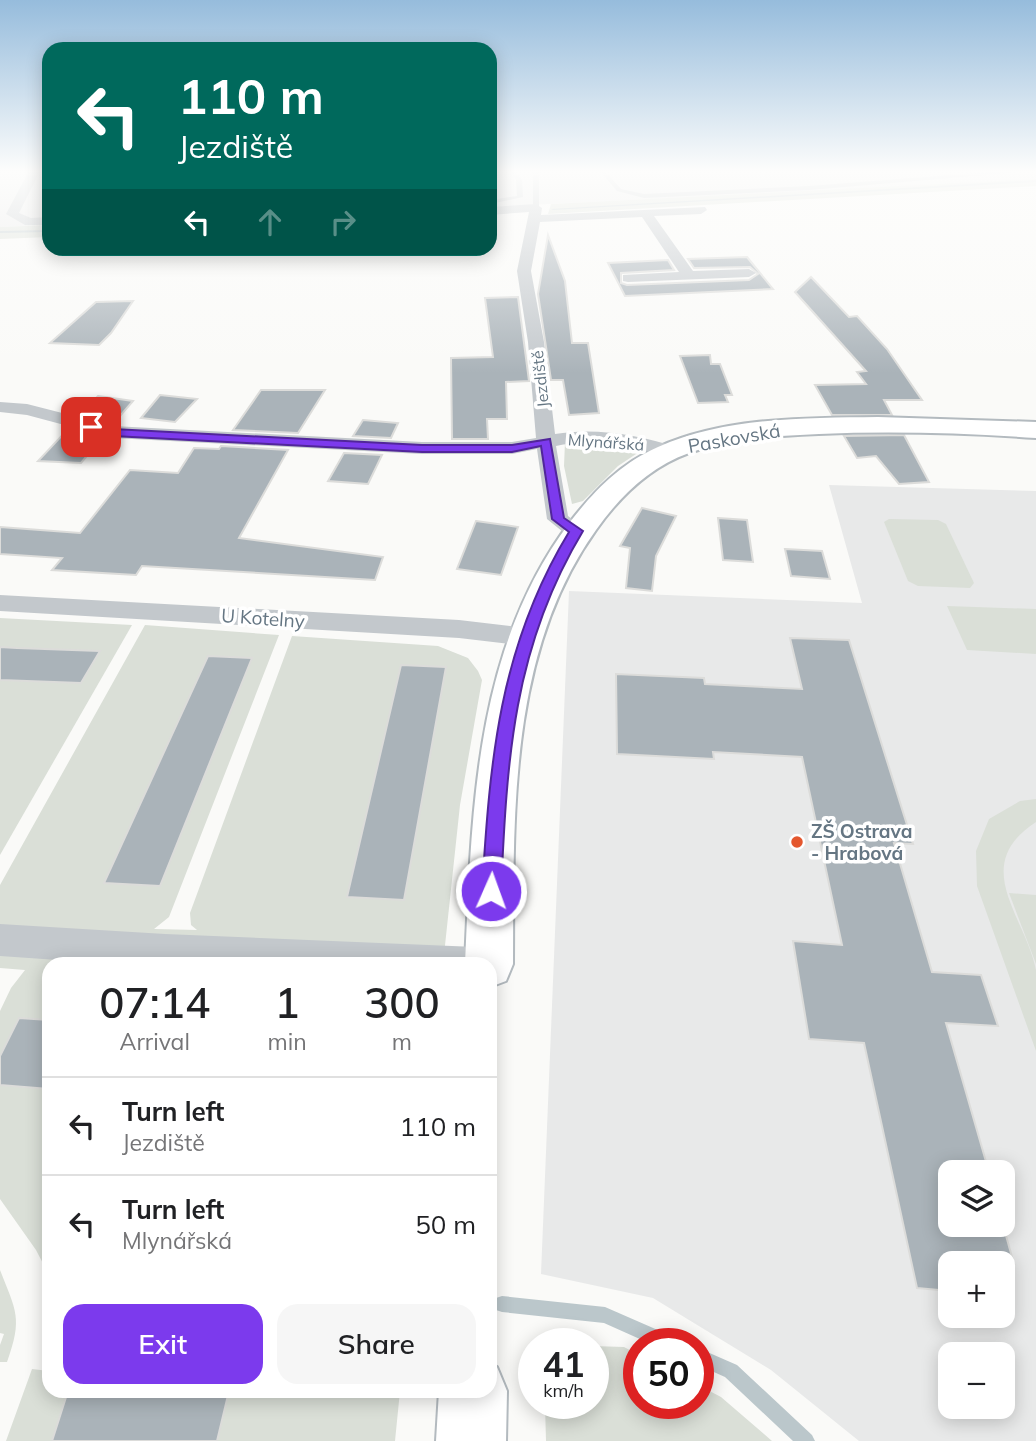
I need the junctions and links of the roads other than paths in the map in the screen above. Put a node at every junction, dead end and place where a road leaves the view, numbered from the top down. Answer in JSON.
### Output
{"nodes":[{"id":1,"x":531,"y":238,"type":"edge"},
{"id":2,"x":663,"y":238,"type":"edge"},
{"id":3,"x":749,"y":273,"type":"dead end"},
{"id":4,"x":689,"y":276,"type":"junction"},
{"id":5,"x":628,"y":278,"type":"dead end"},
{"id":6,"x":0,"y":407,"type":"edge"},
{"id":7,"x":1036,"y":430,"type":"edge"},
{"id":8,"x":546,"y":442,"type":"junction"},
{"id":9,"x":670,"y":451,"type":"junction"},
{"id":10,"x":576,"y":531,"type":"junction"},
{"id":11,"x":0,"y":603,"type":"edge"},
{"id":12,"x":526,"y":637,"type":"junction"},
{"id":13,"x":0,"y":940,"type":"edge"},
{"id":14,"x":308,"y":957,"type":"edge"},
{"id":15,"x":489,"y":957,"type":"edge"},
{"id":16,"x":473,"y":1398,"type":"edge"},
{"id":17,"x":471,"y":1441,"type":"edge"}],
"edges":[{"from":1,"to":8,"type":"street","name":"Jezdiště"},
{"from":2,"to":4,"type":"street"},
{"from":3,"to":4,"type":"street"},
{"from":4,"to":5,"type":"street"},
{"from":6,"to":8,"type":"street","name":"Mlynářská"},
{"from":7,"to":9,"type":"main road","name":"Paskovská"},
{"from":8,"to":9,"type":"street","name":"Mlynářská"},
{"from":8,"to":10,"type":"street","name":"Jezdiště"},
{"from":9,"to":10,"type":"main road","name":"Paskovská"},
{"from":10,"to":12,"type":"main road","name":"Paskovská"},
{"from":11,"to":12,"type":"street","name":"U Kotelny"},
{"from":12,"to":15,"type":"main road","name":"Paskovská"},
{"from":13,"to":14,"type":"street"},
{"from":16,"to":17,"type":"main road"}]}
